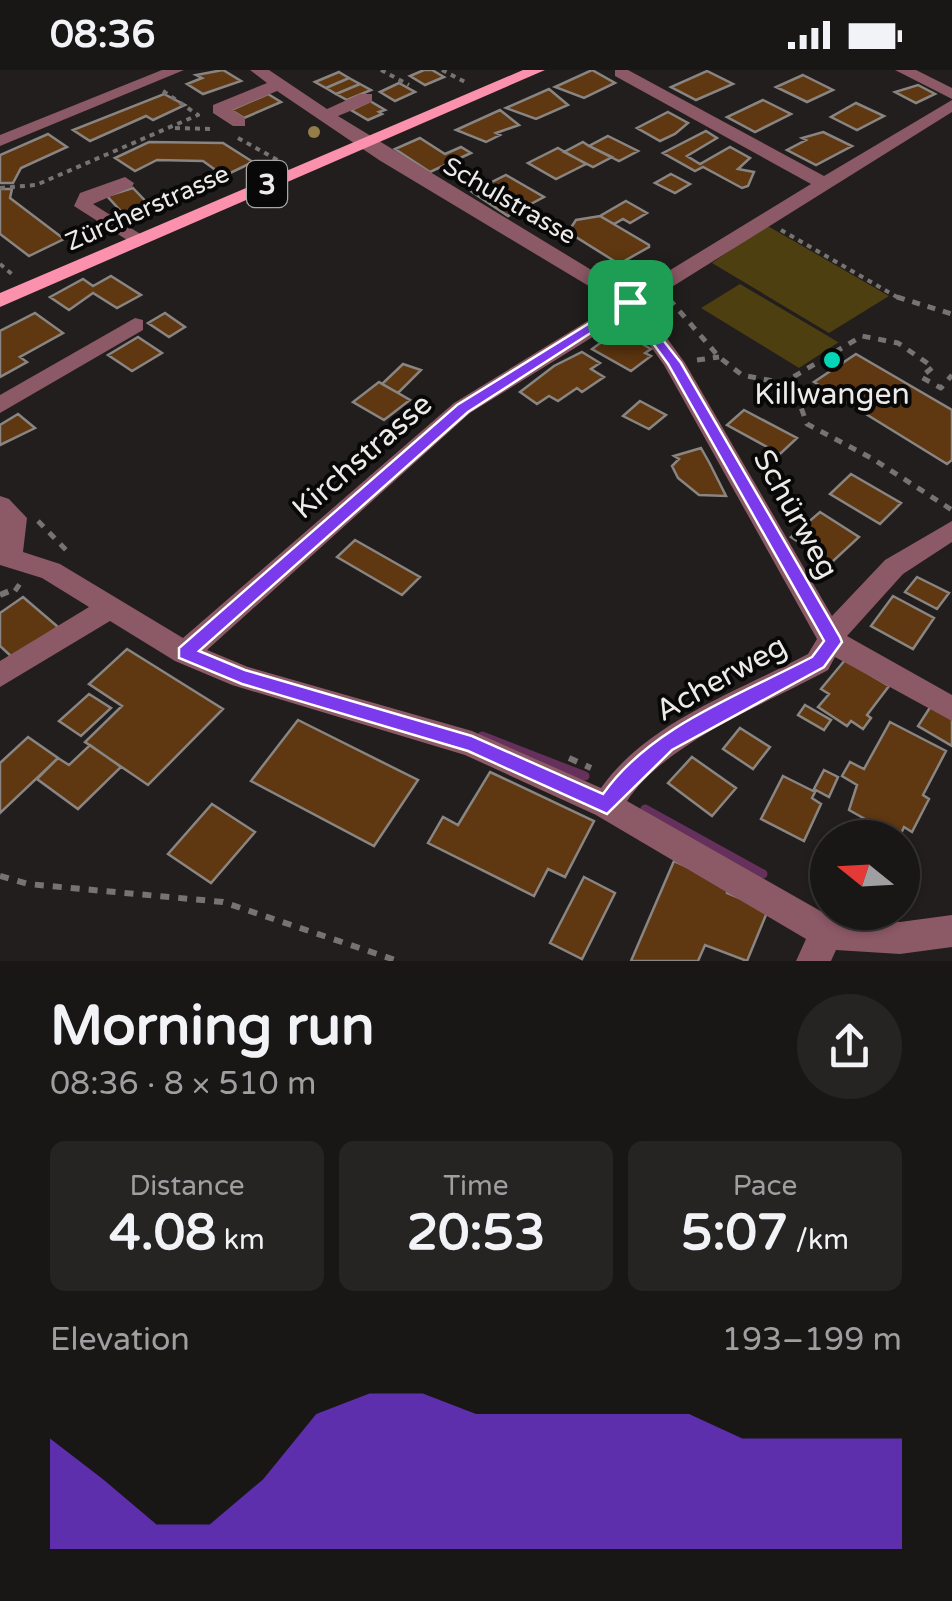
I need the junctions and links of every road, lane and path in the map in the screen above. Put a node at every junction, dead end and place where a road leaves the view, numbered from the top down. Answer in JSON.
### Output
{"nodes":[{"id":1,"x":176,"y":70,"type":"edge"},
{"id":2,"x":258,"y":70,"type":"edge"},
{"id":3,"x":381,"y":70,"type":"edge"},
{"id":4,"x":537,"y":70,"type":"edge"},
{"id":5,"x":903,"y":70,"type":"edge"},
{"id":6,"x":621,"y":73,"type":"dead end"},
{"id":7,"x":147,"y":82,"type":"junction"},
{"id":8,"x":279,"y":84,"type":"junction"},
{"id":9,"x":408,"y":85,"type":"dead end"},
{"id":10,"x":952,"y":94,"type":"edge"},
{"id":11,"x":366,"y":98,"type":"dead end"},
{"id":12,"x":952,"y":104,"type":"edge"},
{"id":13,"x":328,"y":115,"type":"junction"},
{"id":14,"x":238,"y":122,"type":"dead end"},
{"id":15,"x":0,"y":141,"type":"edge"},
{"id":16,"x":365,"y":142,"type":"junction"},
{"id":17,"x":125,"y":183,"type":"dead end"},
{"id":18,"x":824,"y":184,"type":"junction"},
{"id":19,"x":0,"y":188,"type":"edge"},
{"id":20,"x":763,"y":220,"type":"junction"},
{"id":21,"x":138,"y":241,"type":"junction"},
{"id":22,"x":0,"y":264,"type":"edge"},
{"id":23,"x":20,"y":280,"type":"dead end"},
{"id":24,"x":656,"y":286,"type":"junction"},
{"id":25,"x":0,"y":300,"type":"edge"},
{"id":26,"x":630,"y":302,"type":"junction"},
{"id":27,"x":952,"y":314,"type":"edge"},
{"id":28,"x":135,"y":324,"type":"dead end"},
{"id":29,"x":952,"y":375,"type":"edge"},
{"id":30,"x":783,"y":384,"type":"junction"},
{"id":31,"x":0,"y":405,"type":"edge"},
{"id":32,"x":0,"y":504,"type":"edge"},
{"id":33,"x":952,"y":510,"type":"edge"},
{"id":34,"x":952,"y":530,"type":"edge"},
{"id":35,"x":56,"y":540,"type":"dead end"},
{"id":36,"x":43,"y":547,"type":"dead end"},
{"id":37,"x":5,"y":560,"type":"edge"},
{"id":38,"x":109,"y":608,"type":"junction"},
{"id":39,"x":833,"y":642,"type":"junction"},
{"id":40,"x":185,"y":653,"type":"junction"},
{"id":41,"x":0,"y":675,"type":"edge"},
{"id":42,"x":952,"y":709,"type":"edge"},
{"id":43,"x":607,"y":805,"type":"junction"},
{"id":44,"x":0,"y":876,"type":"edge"},
{"id":45,"x":952,"y":930,"type":"edge"},
{"id":46,"x":820,"y":947,"type":"edge"},
{"id":47,"x":398,"y":961,"type":"edge"}],
"edges":[{"from":1,"to":7,"type":"street"},
{"from":2,"to":8,"type":"street","name":"Schulstrasse"},
{"from":3,"to":9,"type":"path"},
{"from":4,"to":16,"type":"main road","name":"Zürcherstrasse","number":"3"},
{"from":5,"to":10,"type":"street"},
{"from":6,"to":18,"type":"street"},
{"from":7,"to":15,"type":"street"},
{"from":7,"to":19,"type":"path"},
{"from":8,"to":13,"type":"street","name":"Schulstrasse"},
{"from":8,"to":14,"type":"street"},
{"from":11,"to":13,"type":"street"},
{"from":12,"to":18,"type":"street","name":"Kirchstrasse"},
{"from":13,"to":16,"type":"street","name":"Schulstrasse"},
{"from":16,"to":21,"type":"main road","name":"Zürcherstrasse","number":"3"},
{"from":16,"to":26,"type":"street","name":"Schulstrasse"},
{"from":17,"to":21,"type":"street"},
{"from":18,"to":20,"type":"street","name":"Kirchstrasse"},
{"from":20,"to":24,"type":"street","name":"Kirchstrasse"},
{"from":20,"to":27,"type":"path"},
{"from":21,"to":25,"type":"main road","name":"Zürcherstrasse","number":"3"},
{"from":22,"to":23,"type":"path"},
{"from":24,"to":26,"type":"street","name":"Kirchstrasse"},
{"from":24,"to":30,"type":"path"},
{"from":26,"to":39,"type":"street","name":"Schürweg"},
{"from":26,"to":40,"type":"street","name":"Kirchstrasse"},
{"from":28,"to":31,"type":"street"},
{"from":29,"to":30,"type":"path"},
{"from":30,"to":33,"type":"path"},
{"from":32,"to":37,"type":"street"},
{"from":34,"to":39,"type":"street","name":"Acherweg"},
{"from":35,"to":36,"type":"path"},
{"from":37,"to":38,"type":"street"},
{"from":38,"to":40,"type":"street"},
{"from":38,"to":41,"type":"street"},
{"from":39,"to":42,"type":"street"},
{"from":39,"to":43,"type":"street","name":"Acherweg"},
{"from":40,"to":43,"type":"street"},
{"from":43,"to":46,"type":"street"},
{"from":44,"to":47,"type":"path"},
{"from":45,"to":46,"type":"street"}]}
